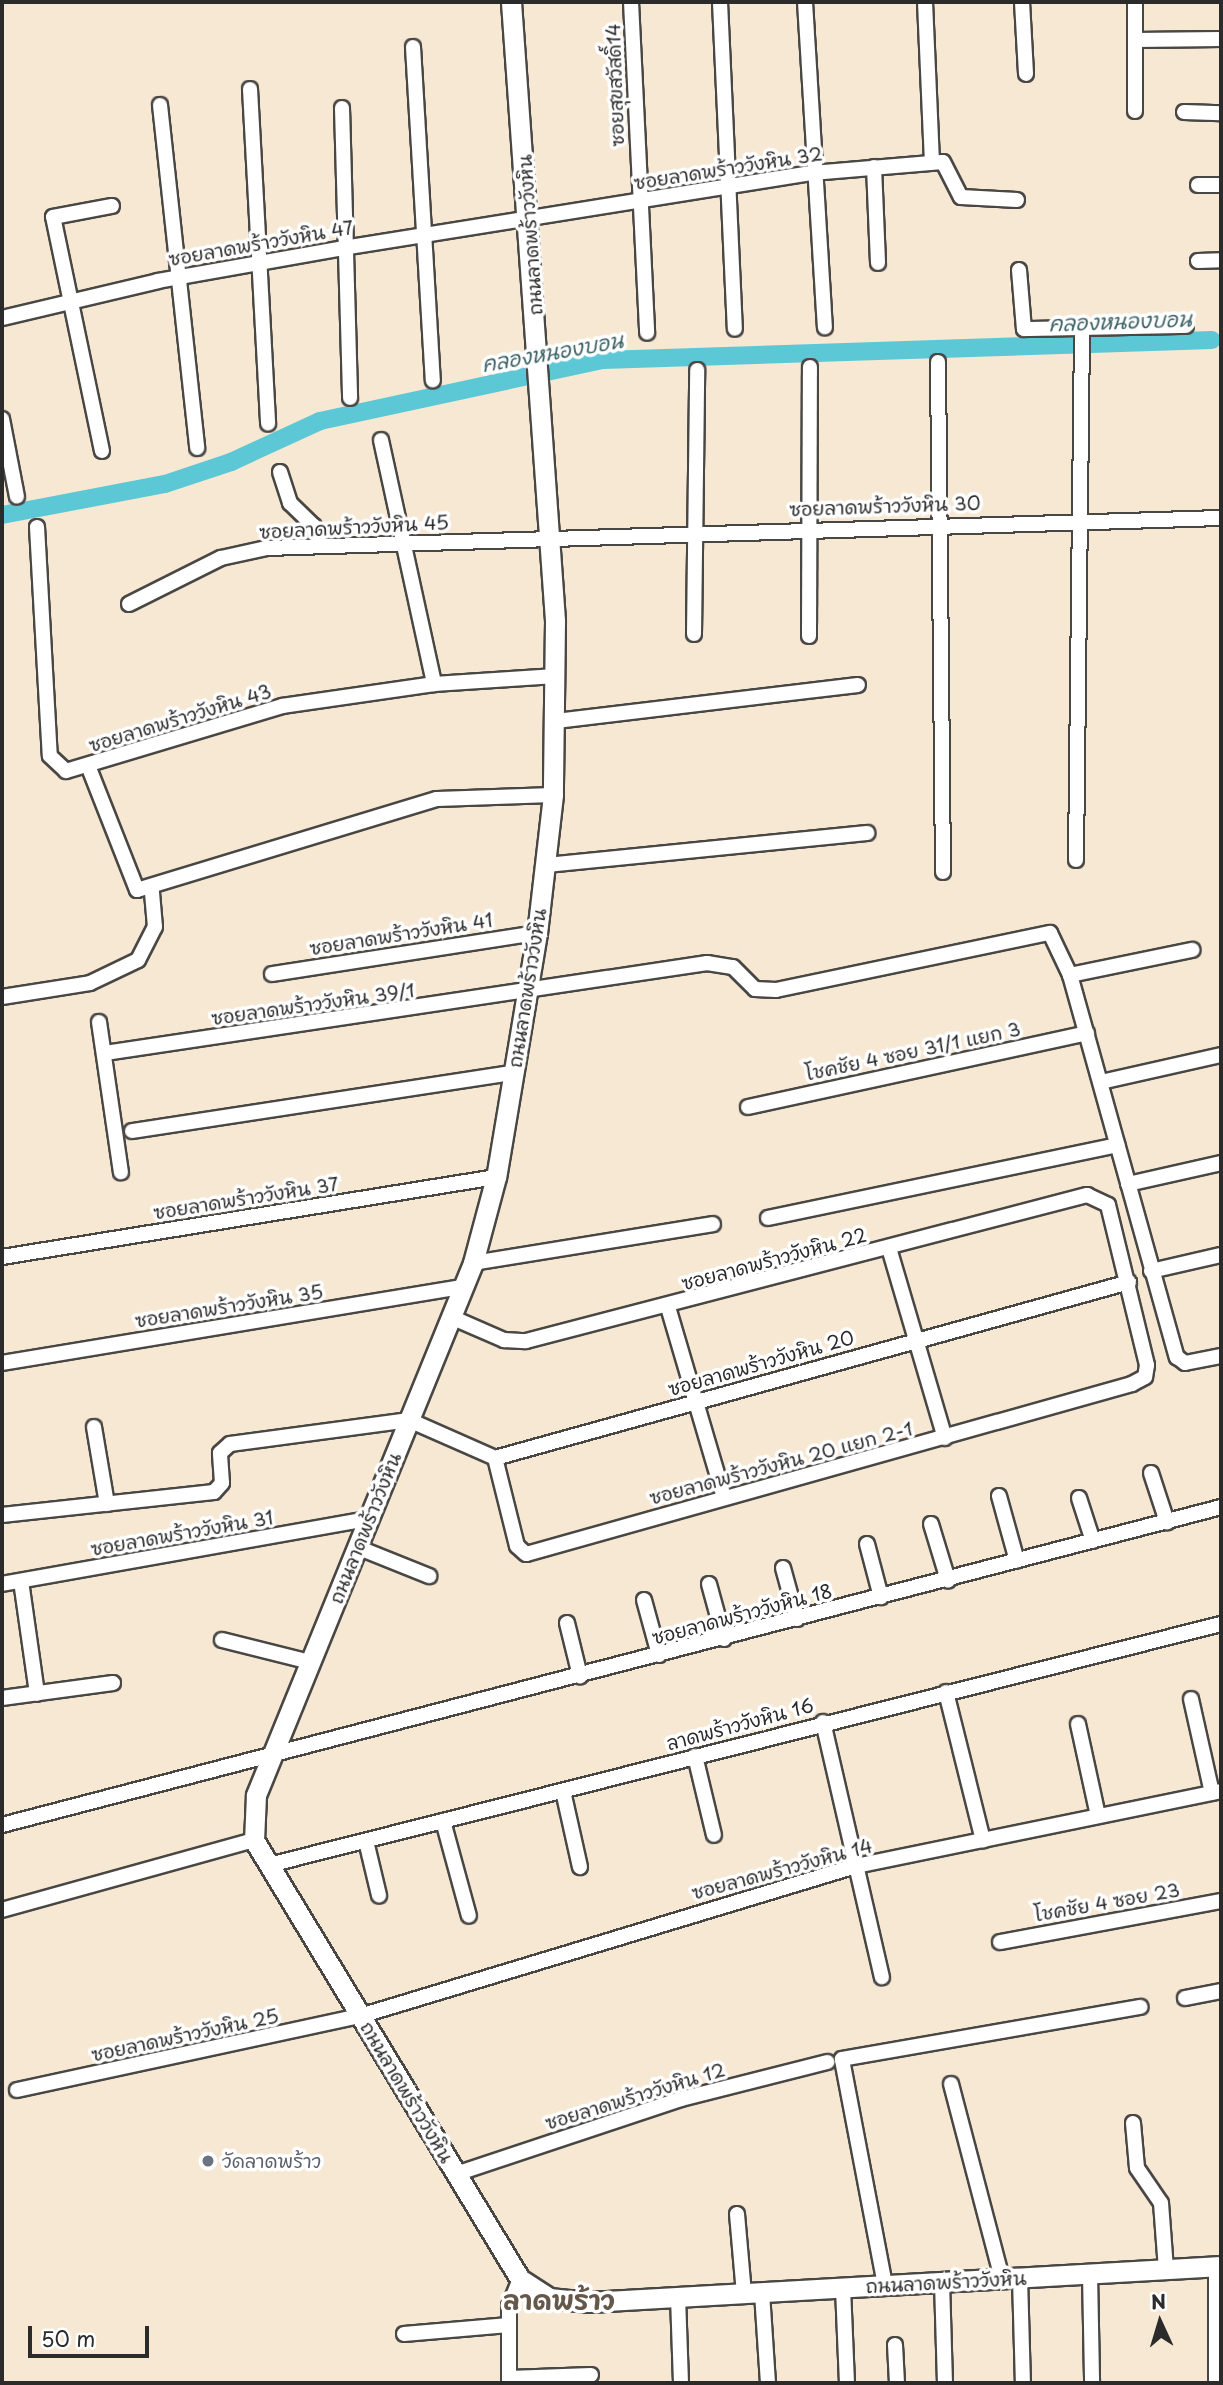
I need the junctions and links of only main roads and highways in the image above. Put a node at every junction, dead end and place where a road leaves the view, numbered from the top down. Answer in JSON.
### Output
{"nodes":[{"id":1,"x":512,"y":2,"type":"edge"},
{"id":2,"x":1218,"y":2266,"type":"edge"}],
"edges":[{"from":1,"to":2,"type":"main road","name":"ถนนลาดพร้าววังหิน"}]}
